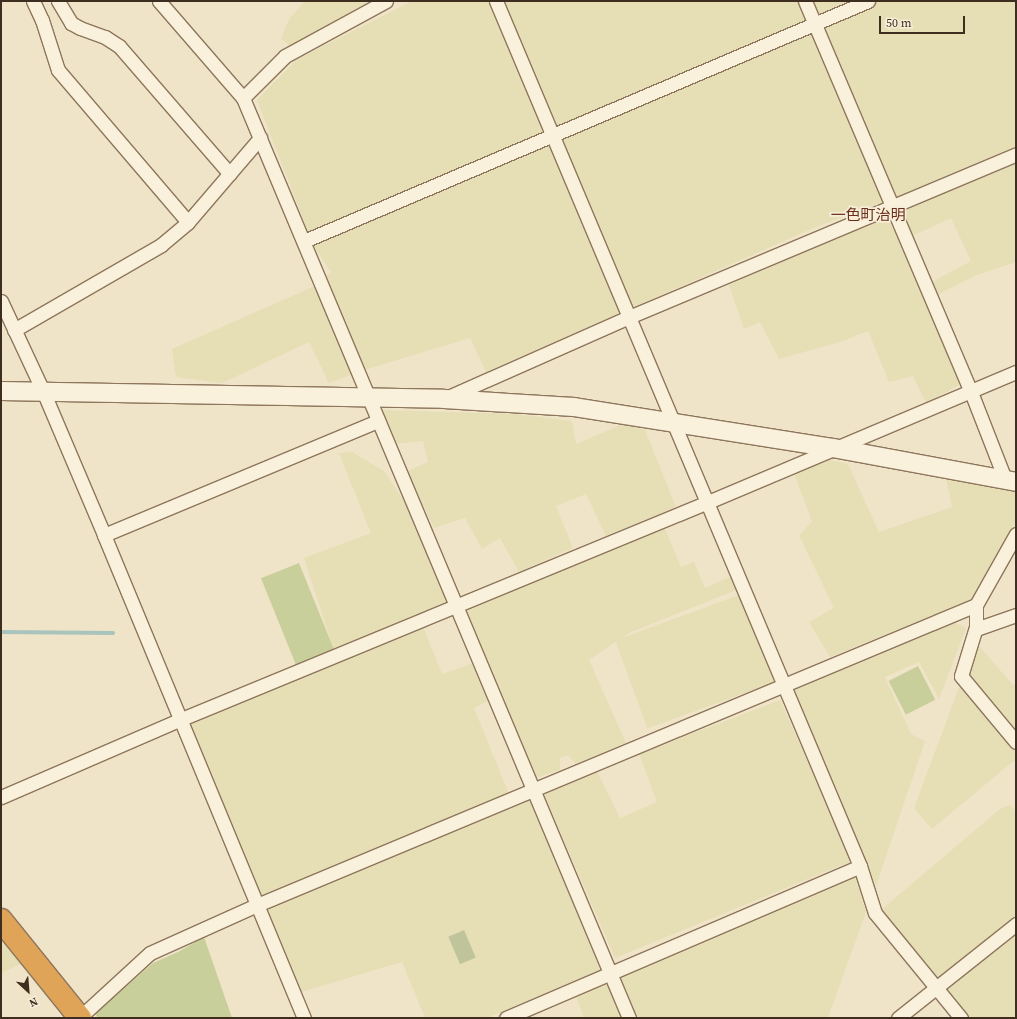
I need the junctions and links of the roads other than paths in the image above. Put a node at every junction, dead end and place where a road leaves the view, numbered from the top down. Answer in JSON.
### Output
{"nodes":[{"id":1,"x":33,"y":1,"type":"edge"},
{"id":2,"x":58,"y":1,"type":"edge"},
{"id":3,"x":158,"y":1,"type":"edge"},
{"id":4,"x":386,"y":1,"type":"edge"},
{"id":5,"x":496,"y":1,"type":"edge"},
{"id":6,"x":806,"y":1,"type":"edge"},
{"id":7,"x":868,"y":1,"type":"edge"},
{"id":8,"x":815,"y":24,"type":"junction"},
{"id":9,"x":243,"y":98,"type":"junction"},
{"id":10,"x":553,"y":136,"type":"junction"},
{"id":11,"x":260,"y":138,"type":"junction"},
{"id":12,"x":1016,"y":154,"type":"edge"},
{"id":13,"x":230,"y":174,"type":"junction"},
{"id":14,"x":892,"y":206,"type":"junction"},
{"id":15,"x":188,"y":222,"type":"junction"},
{"id":16,"x":304,"y":241,"type":"junction"},
{"id":17,"x":1,"y":301,"type":"edge"},
{"id":18,"x":629,"y":317,"type":"junction"},
{"id":19,"x":14,"y":330,"type":"junction"},
{"id":20,"x":1016,"y":372,"type":"edge"},
{"id":21,"x":1,"y":391,"type":"edge"},
{"id":22,"x":43,"y":391,"type":"junction"},
{"id":23,"x":971,"y":392,"type":"junction"},
{"id":24,"x":368,"y":399,"type":"junction"},
{"id":25,"x":444,"y":399,"type":"junction"},
{"id":26,"x":378,"y":421,"type":"junction"},
{"id":27,"x":674,"y":422,"type":"junction"},
{"id":28,"x":833,"y":448,"type":"junction"},
{"id":29,"x":1010,"y":480,"type":"edge"},
{"id":30,"x":708,"y":502,"type":"junction"},
{"id":31,"x":1016,"y":534,"type":"edge"},
{"id":32,"x":104,"y":535,"type":"junction"},
{"id":33,"x":976,"y":605,"type":"junction"},
{"id":34,"x":457,"y":606,"type":"junction"},
{"id":35,"x":1016,"y":615,"type":"edge"},
{"id":36,"x":976,"y":629,"type":"junction"},
{"id":37,"x":784,"y":685,"type":"junction"},
{"id":38,"x":179,"y":720,"type":"junction"},
{"id":39,"x":1016,"y":742,"type":"edge"},
{"id":40,"x":534,"y":790,"type":"junction"},
{"id":41,"x":1,"y":797,"type":"edge"},
{"id":42,"x":860,"y":866,"type":"junction"},
{"id":43,"x":257,"y":905,"type":"junction"},
{"id":44,"x":1,"y":920,"type":"edge"},
{"id":45,"x":1016,"y":924,"type":"edge"},
{"id":46,"x":610,"y":974,"type":"junction"},
{"id":47,"x":936,"y":988,"type":"junction"},
{"id":48,"x":80,"y":1018,"type":"edge"},
{"id":49,"x":304,"y":1018,"type":"edge"},
{"id":50,"x":506,"y":1018,"type":"edge"},
{"id":51,"x":628,"y":1018,"type":"edge"},
{"id":52,"x":898,"y":1018,"type":"edge"},
{"id":53,"x":961,"y":1018,"type":"edge"}],
"edges":[{"from":1,"to":15,"type":"street"},
{"from":2,"to":13,"type":"street"},
{"from":3,"to":9,"type":"street"},
{"from":4,"to":9,"type":"street"},
{"from":5,"to":10,"type":"street"},
{"from":6,"to":8,"type":"street"},
{"from":7,"to":8,"type":"street"},
{"from":8,"to":10,"type":"street"},
{"from":8,"to":14,"type":"street"},
{"from":9,"to":11,"type":"street"},
{"from":10,"to":16,"type":"street"},
{"from":10,"to":18,"type":"street"},
{"from":11,"to":13,"type":"street"},
{"from":11,"to":16,"type":"street"},
{"from":12,"to":14,"type":"street"},
{"from":13,"to":15,"type":"street"},
{"from":14,"to":18,"type":"street"},
{"from":14,"to":23,"type":"street"},
{"from":15,"to":19,"type":"street"},
{"from":16,"to":24,"type":"street"},
{"from":17,"to":19,"type":"street"},
{"from":18,"to":25,"type":"street"},
{"from":18,"to":27,"type":"street"},
{"from":19,"to":22,"type":"street"},
{"from":20,"to":23,"type":"street"},
{"from":21,"to":22,"type":"street"},
{"from":22,"to":24,"type":"street"},
{"from":22,"to":32,"type":"street"},
{"from":23,"to":28,"type":"street"},
{"from":23,"to":29,"type":"street"},
{"from":24,"to":25,"type":"street"},
{"from":24,"to":26,"type":"street"},
{"from":25,"to":27,"type":"street"},
{"from":26,"to":32,"type":"street"},
{"from":26,"to":34,"type":"street"},
{"from":27,"to":28,"type":"street"},
{"from":27,"to":30,"type":"street"},
{"from":28,"to":29,"type":"street"},
{"from":28,"to":30,"type":"street"},
{"from":30,"to":34,"type":"street"},
{"from":30,"to":37,"type":"street"},
{"from":31,"to":33,"type":"street"},
{"from":32,"to":38,"type":"street"},
{"from":33,"to":36,"type":"street"},
{"from":33,"to":37,"type":"street"},
{"from":34,"to":38,"type":"street"},
{"from":34,"to":40,"type":"street"},
{"from":35,"to":36,"type":"street"},
{"from":36,"to":39,"type":"street"},
{"from":37,"to":40,"type":"street"},
{"from":37,"to":42,"type":"street"},
{"from":38,"to":41,"type":"street"},
{"from":38,"to":43,"type":"street"},
{"from":40,"to":43,"type":"street"},
{"from":40,"to":46,"type":"street"},
{"from":42,"to":46,"type":"street"},
{"from":42,"to":47,"type":"street"},
{"from":43,"to":48,"type":"street"},
{"from":43,"to":49,"type":"street"},
{"from":44,"to":48,"type":"highway"},
{"from":45,"to":47,"type":"street"},
{"from":46,"to":50,"type":"street"},
{"from":46,"to":51,"type":"street"},
{"from":47,"to":52,"type":"street"},
{"from":47,"to":53,"type":"street"}]}
